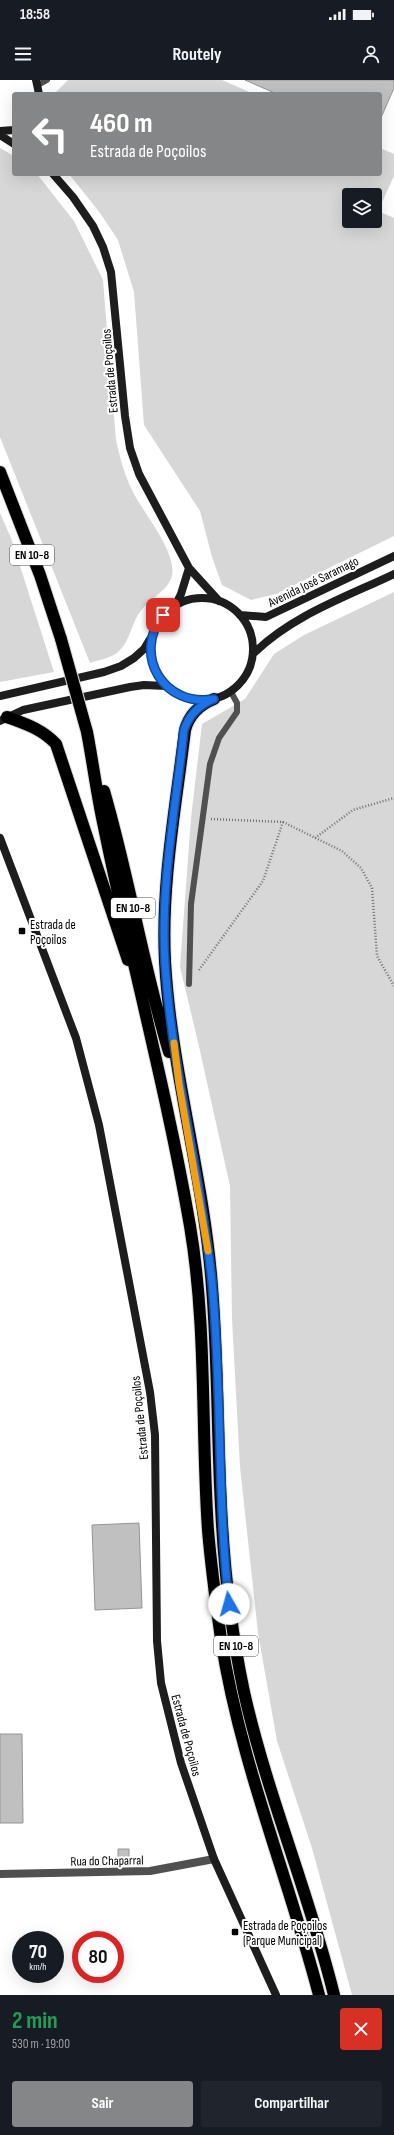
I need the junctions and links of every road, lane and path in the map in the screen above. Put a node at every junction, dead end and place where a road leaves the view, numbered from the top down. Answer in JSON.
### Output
{"nodes":[{"id":1,"x":47,"y":80,"type":"edge"},
{"id":2,"x":37,"y":82,"type":"edge"},
{"id":3,"x":40,"y":92,"type":"edge"},
{"id":4,"x":12,"y":130,"type":"edge"},
{"id":5,"x":0,"y":131,"type":"edge"},
{"id":6,"x":0,"y":134,"type":"edge"},
{"id":7,"x":12,"y":143,"type":"edge"},
{"id":8,"x":55,"y":176,"type":"edge"},
{"id":9,"x":0,"y":472,"type":"edge"},
{"id":10,"x":394,"y":556,"type":"edge"},
{"id":11,"x":189,"y":568,"type":"junction"},
{"id":12,"x":394,"y":574,"type":"edge"},
{"id":13,"x":219,"y":601,"type":"junction"},
{"id":14,"x":175,"y":606,"type":"junction"},
{"id":15,"x":240,"y":615,"type":"junction"},
{"id":16,"x":153,"y":635,"type":"junction"},
{"id":17,"x":254,"y":653,"type":"junction"},
{"id":18,"x":166,"y":686,"type":"junction"},
{"id":19,"x":231,"y":692,"type":"junction"},
{"id":20,"x":0,"y":696,"type":"edge"},
{"id":21,"x":214,"y":699,"type":"junction"},
{"id":22,"x":3,"y":719,"type":"edge"},
{"id":23,"x":87,"y":732,"type":"junction"},
{"id":24,"x":394,"y":798,"type":"edge"},
{"id":25,"x":204,"y":818,"type":"junction"},
{"id":26,"x":283,"y":822,"type":"junction"},
{"id":27,"x":0,"y":838,"type":"edge"},
{"id":28,"x":315,"y":838,"type":"junction"},
{"id":29,"x":189,"y":984,"type":"joint"},
{"id":30,"x":394,"y":986,"type":"edge"},
{"id":31,"x":179,"y":1084,"type":"junction"},
{"id":32,"x":164,"y":1089,"type":"junction"},
{"id":33,"x":214,"y":1859,"type":"junction"},
{"id":34,"x":0,"y":1874,"type":"edge"},
{"id":35,"x":276,"y":1995,"type":"edge"},
{"id":36,"x":319,"y":1995,"type":"edge"},
{"id":37,"x":334,"y":1995,"type":"edge"}],
"edges":[{"from":1,"to":2,"type":"lane"},
{"from":2,"to":3,"type":"street"},
{"from":4,"to":5,"type":"street"},
{"from":6,"to":7,"type":"street"},
{"from":8,"to":11,"type":"street","name":"Estrada de Poçoilos"},
{"from":9,"to":23,"type":"highway","number":"EN 10-8","bridge":true},
{"from":10,"to":15,"type":"street","name":"Avenida José Saramago"},
{"from":11,"to":13,"type":"street","name":"Estrada de Poçoilos"},
{"from":11,"to":14,"type":"street","name":"Estrada de Poçoilos"},
{"from":12,"to":17,"type":"street"},
{"from":13,"to":14,"type":"street","name":"Estrada de Poçoilos"},
{"from":13,"to":15,"type":"street","name":"Estrada de Poçoilos"},
{"from":14,"to":16,"type":"street","name":"Estrada de Poçoilos"},
{"from":15,"to":17,"type":"street","name":"Estrada de Poçoilos"},
{"from":16,"to":18,"type":"street","name":"Estrada de Poçoilos"},
{"from":16,"to":20,"type":"street","name":"Estrada de Poçoilos"},
{"from":17,"to":19,"type":"street","name":"Estrada de Poçoilos"},
{"from":18,"to":21,"type":"street","name":"Estrada de Poçoilos"},
{"from":18,"to":22,"type":"street","name":"Estrada de Poçoilos"},
{"from":19,"to":21,"type":"street","name":"Estrada de Poçoilos"},
{"from":19,"to":25,"type":"lane"},
{"from":21,"to":31,"type":"highway"},
{"from":22,"to":32,"type":"highway"},
{"from":23,"to":31,"type":"highway","number":"EN 10-8"},
{"from":23,"to":32,"type":"highway","number":"EN 10-8"},
{"from":24,"to":28,"type":"path"},
{"from":25,"to":26,"type":"path"},
{"from":25,"to":29,"type":"lane"},
{"from":26,"to":28,"type":"path"},
{"from":26,"to":29,"type":"path"},
{"from":27,"to":33,"type":"street","name":"Estrada de Poçoilos"},
{"from":28,"to":30,"type":"path"},
{"from":31,"to":37,"type":"highway","number":"EN 10-8"},
{"from":32,"to":36,"type":"highway","number":"EN 10-8"},
{"from":33,"to":34,"type":"street","name":"Rua do Chaparral"},
{"from":33,"to":35,"type":"street","name":"Estrada de Poçoilos"}]}
